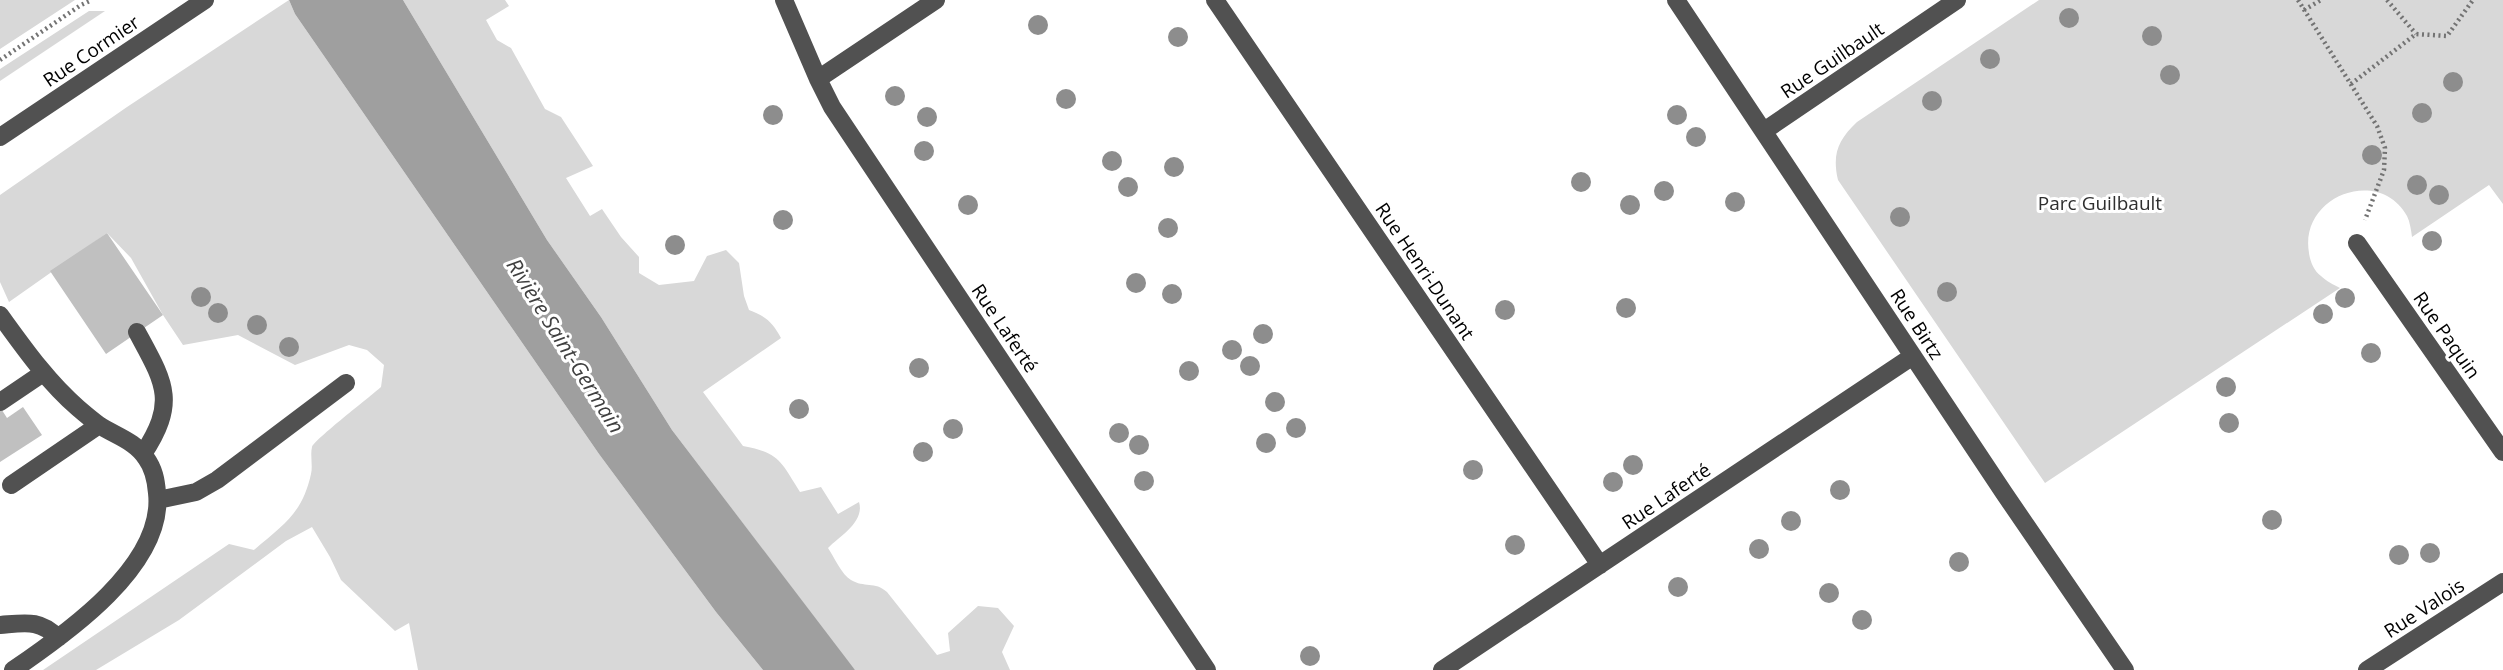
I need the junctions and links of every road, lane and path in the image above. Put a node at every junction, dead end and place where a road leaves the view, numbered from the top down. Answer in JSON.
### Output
{"nodes":[{"id":1,"x":92,"y":0,"type":"edge"},
{"id":2,"x":205,"y":0,"type":"edge"},
{"id":3,"x":784,"y":0,"type":"edge"},
{"id":4,"x":936,"y":0,"type":"edge"},
{"id":5,"x":1215,"y":0,"type":"edge"},
{"id":6,"x":1676,"y":0,"type":"edge"},
{"id":7,"x":1957,"y":0,"type":"edge"},
{"id":8,"x":2298,"y":0,"type":"edge"},
{"id":9,"x":2321,"y":0,"type":"edge"},
{"id":10,"x":2387,"y":0,"type":"edge"},
{"id":11,"x":2473,"y":0,"type":"edge"},
{"id":12,"x":2304,"y":10,"type":"junction"},
{"id":13,"x":2416,"y":34,"type":"junction"},
{"id":14,"x":0,"y":60,"type":"edge"},
{"id":15,"x":818,"y":79,"type":"junction"},
{"id":16,"x":2351,"y":84,"type":"junction"},
{"id":17,"x":1764,"y":131,"type":"junction"},
{"id":18,"x":1,"y":133,"type":"edge"},
{"id":19,"x":2357,"y":243,"type":"joint"},
{"id":20,"x":0,"y":315,"type":"edge"},
{"id":21,"x":137,"y":332,"type":"dead end"},
{"id":22,"x":1913,"y":356,"type":"junction"},
{"id":23,"x":43,"y":373,"type":"junction"},
{"id":24,"x":346,"y":383,"type":"dead end"},
{"id":25,"x":0,"y":402,"type":"edge"},
{"id":26,"x":99,"y":425,"type":"junction"},
{"id":27,"x":2503,"y":452,"type":"edge"},
{"id":28,"x":143,"y":454,"type":"junction"},
{"id":29,"x":11,"y":485,"type":"dead end"},
{"id":30,"x":158,"y":500,"type":"junction"},
{"id":31,"x":1600,"y":565,"type":"junction"},
{"id":32,"x":2503,"y":582,"type":"edge"},
{"id":33,"x":0,"y":625,"type":"edge"},
{"id":34,"x":58,"y":638,"type":"junction"},
{"id":35,"x":13,"y":670,"type":"edge"},
{"id":36,"x":1207,"y":670,"type":"edge"},
{"id":37,"x":1442,"y":670,"type":"edge"},
{"id":38,"x":2125,"y":670,"type":"edge"},
{"id":39,"x":2367,"y":670,"type":"edge"}],
"edges":[{"from":1,"to":14,"type":"path"},
{"from":2,"to":18,"type":"street","name":"Rue Cormier"},
{"from":3,"to":15,"type":"street","name":"Rue Laferté"},
{"from":4,"to":15,"type":"street"},
{"from":5,"to":31,"type":"street","name":"Rue Henri-Dunant"},
{"from":6,"to":17,"type":"street","name":"Rue Birtz"},
{"from":7,"to":17,"type":"street","name":"Rue Guilbault"},
{"from":8,"to":12,"type":"path"},
{"from":9,"to":12,"type":"path"},
{"from":10,"to":13,"type":"path"},
{"from":11,"to":13,"type":"path"},
{"from":12,"to":16,"type":"path"},
{"from":13,"to":16,"type":"path"},
{"from":15,"to":36,"type":"street","name":"Rue Laferté"},
{"from":16,"to":19,"type":"path"},
{"from":17,"to":22,"type":"street","name":"Rue Birtz"},
{"from":19,"to":27,"type":"street","name":"Rue Paquin"},
{"from":20,"to":23,"type":"street"},
{"from":21,"to":28,"type":"street"},
{"from":22,"to":31,"type":"street","name":"Rue Laferté"},
{"from":22,"to":38,"type":"street","name":"Rue Birtz"},
{"from":23,"to":25,"type":"street"},
{"from":23,"to":26,"type":"street"},
{"from":24,"to":30,"type":"street"},
{"from":26,"to":28,"type":"street"},
{"from":26,"to":29,"type":"street"},
{"from":28,"to":30,"type":"street"},
{"from":30,"to":34,"type":"street"},
{"from":31,"to":37,"type":"street","name":"Rue Laferté"},
{"from":32,"to":39,"type":"street","name":"Rue Valois"},
{"from":33,"to":34,"type":"street"},
{"from":34,"to":35,"type":"street"}]}
